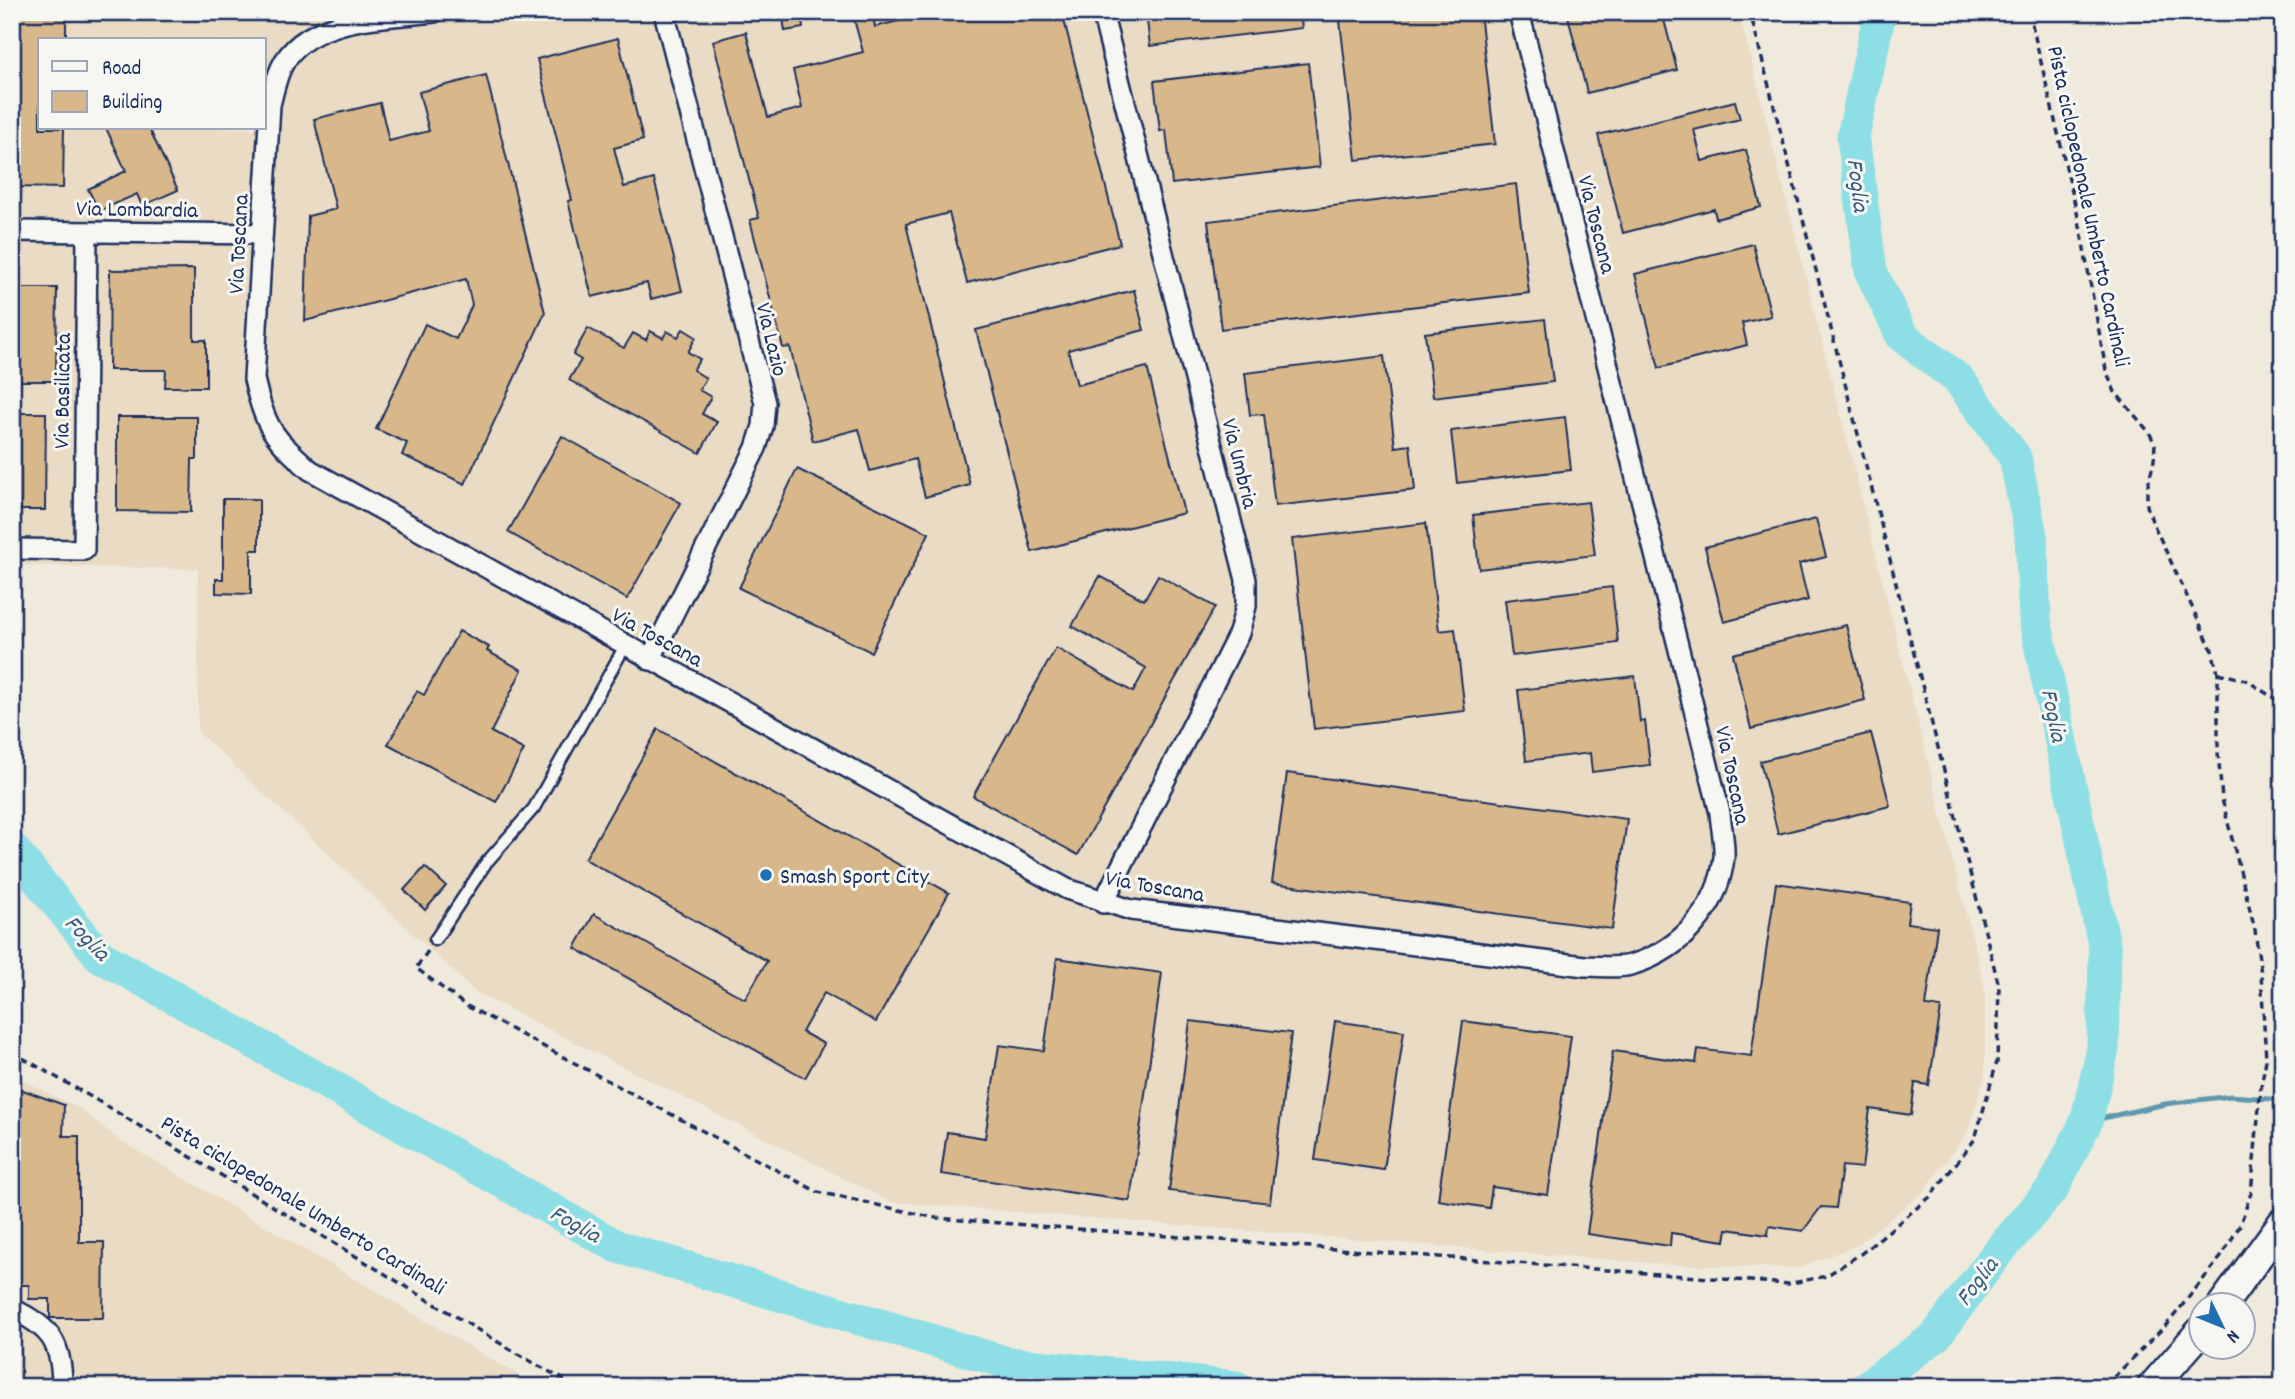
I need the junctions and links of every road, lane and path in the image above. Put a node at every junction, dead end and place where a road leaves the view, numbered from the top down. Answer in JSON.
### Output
{"nodes":[{"id":1,"x":434,"y":12,"type":"edge"},
{"id":2,"x":664,"y":12,"type":"edge"},
{"id":3,"x":1102,"y":12,"type":"edge"},
{"id":4,"x":1519,"y":12,"type":"edge"},
{"id":5,"x":2029,"y":12,"type":"edge"},
{"id":6,"x":12,"y":231,"type":"edge"},
{"id":7,"x":87,"y":232,"type":"junction"},
{"id":8,"x":261,"y":234,"type":"junction"},
{"id":9,"x":12,"y":549,"type":"edge"},
{"id":10,"x":625,"y":646,"type":"junction"},
{"id":11,"x":650,"y":660,"type":"junction"},
{"id":12,"x":2218,"y":673,"type":"junction"},
{"id":13,"x":2283,"y":704,"type":"edge"},
{"id":14,"x":1103,"y":902,"type":"junction"},
{"id":15,"x":435,"y":940,"type":"dead end"},
{"id":16,"x":12,"y":1052,"type":"edge"},
{"id":17,"x":2283,"y":1222,"type":"edge"},
{"id":18,"x":2233,"y":1290,"type":"edge"},
{"id":19,"x":12,"y":1309,"type":"edge"},
{"id":20,"x":2186,"y":1348,"type":"edge"},
{"id":21,"x":62,"y":1387,"type":"edge"},
{"id":22,"x":578,"y":1387,"type":"edge"},
{"id":23,"x":2104,"y":1387,"type":"edge"},
{"id":24,"x":2152,"y":1387,"type":"edge"}],
"edges":[{"from":1,"to":8,"type":"street","name":"Via Toscana"},
{"from":2,"to":11,"type":"street","name":"Via Lazio"},
{"from":3,"to":14,"type":"street","name":"Via Umbria"},
{"from":4,"to":14,"type":"street","name":"Via Toscana"},
{"from":5,"to":12,"type":"path","name":"Pista ciclopedonale Umberto Cardinali"},
{"from":6,"to":7,"type":"street","name":"Via Lombardia"},
{"from":7,"to":8,"type":"street","name":"Via Lombardia"},
{"from":7,"to":9,"type":"street","name":"Via Basilicata"},
{"from":8,"to":10,"type":"street","name":"Via Toscana"},
{"from":10,"to":11,"type":"street","name":"Via Toscana"},
{"from":10,"to":15,"type":"lane"},
{"from":11,"to":14,"type":"street","name":"Via Toscana"},
{"from":12,"to":13,"type":"path"},
{"from":12,"to":23,"type":"path","name":"Pista ciclopedonale Umberto Cardinali"},
{"from":16,"to":22,"type":"path","name":"Pista ciclopedonale Umberto Cardinali"},
{"from":17,"to":18,"type":"main road"},
{"from":19,"to":21,"type":"street"},
{"from":20,"to":24,"type":"main road"}]}
